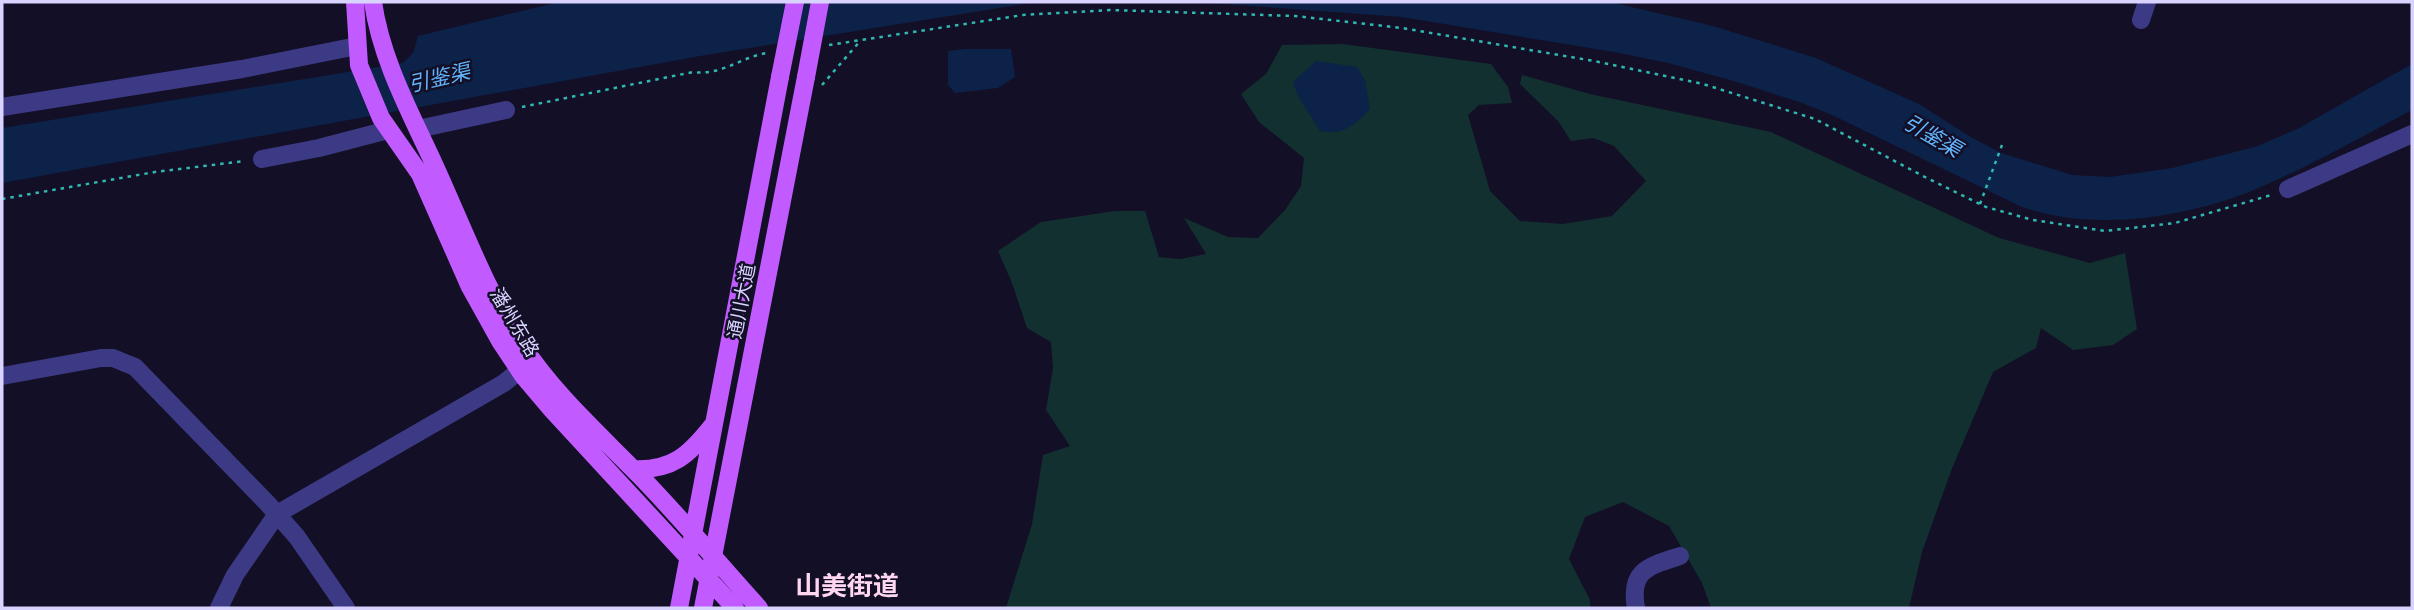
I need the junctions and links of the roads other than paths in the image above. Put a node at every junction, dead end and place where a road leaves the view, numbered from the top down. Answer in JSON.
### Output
{"nodes":[{"id":1,"x":355,"y":2,"type":"edge"},
{"id":2,"x":373,"y":2,"type":"edge"},
{"id":3,"x":795,"y":2,"type":"edge"},
{"id":4,"x":820,"y":2,"type":"edge"},
{"id":5,"x":2147,"y":2,"type":"edge"},
{"id":6,"x":2141,"y":20,"type":"dead end"},
{"id":7,"x":357,"y":46,"type":"junction"},
{"id":8,"x":2,"y":107,"type":"edge"},
{"id":9,"x":506,"y":110,"type":"road end"},
{"id":10,"x":415,"y":122,"type":"junction"},
{"id":11,"x":384,"y":124,"type":"junction"},
{"id":12,"x":2412,"y":134,"type":"edge"},
{"id":13,"x":262,"y":159,"type":"road end"},
{"id":14,"x":2288,"y":189,"type":"road end"},
{"id":15,"x":526,"y":365,"type":"junction"},
{"id":16,"x":2,"y":376,"type":"edge"},
{"id":17,"x":714,"y":423,"type":"junction"},
{"id":18,"x":633,"y":469,"type":"junction"},
{"id":19,"x":277,"y":514,"type":"junction"},
{"id":20,"x":694,"y":533,"type":"junction"},
{"id":21,"x":713,"y":555,"type":"junction"},
{"id":22,"x":1681,"y":555,"type":"dead end"},
{"id":23,"x":688,"y":559,"type":"junction"},
{"id":24,"x":708,"y":580,"type":"junction"},
{"id":25,"x":219,"y":608,"type":"edge"},
{"id":26,"x":346,"y":608,"type":"edge"},
{"id":27,"x":679,"y":608,"type":"edge"},
{"id":28,"x":703,"y":608,"type":"edge"},
{"id":29,"x":735,"y":608,"type":"edge"},
{"id":30,"x":759,"y":608,"type":"edge"},
{"id":31,"x":1636,"y":608,"type":"edge"}],
"edges":[{"from":1,"to":7,"type":"main road","name":"潘州东路"},
{"from":2,"to":10,"type":"main road","name":"潘州东路"},
{"from":3,"to":17,"type":"main road","name":"通川大道","bridge":true},
{"from":4,"to":21,"type":"main road","name":"通川大道","bridge":true},
{"from":5,"to":6,"type":"street"},
{"from":7,"to":8,"type":"street"},
{"from":7,"to":11,"type":"main road","name":"潘州东路"},
{"from":9,"to":10,"type":"street"},
{"from":10,"to":15,"type":"main road","name":"潘州东路"},
{"from":11,"to":13,"type":"street"},
{"from":11,"to":15,"type":"main road","name":"潘州东路"},
{"from":12,"to":14,"type":"street"},
{"from":15,"to":18,"type":"main road","name":"潘州东路"},
{"from":15,"to":19,"type":"street"},
{"from":15,"to":23,"type":"main road","name":"潘州东路"},
{"from":16,"to":19,"type":"street"},
{"from":17,"to":18,"type":"main road"},
{"from":17,"to":20,"type":"main road","name":"通川大道"},
{"from":18,"to":20,"type":"main road","name":"潘州东路"},
{"from":19,"to":25,"type":"street"},
{"from":19,"to":26,"type":"street"},
{"from":20,"to":21,"type":"main road","name":"潘州东路"},
{"from":20,"to":23,"type":"main road","name":"通川大道"},
{"from":21,"to":24,"type":"main road","name":"通川大道"},
{"from":21,"to":30,"type":"main road","name":"潘州东路"},
{"from":22,"to":31,"type":"street"},
{"from":23,"to":24,"type":"main road","name":"潘州东路"},
{"from":23,"to":27,"type":"main road","name":"通川大道"},
{"from":24,"to":28,"type":"main road","name":"通川大道"},
{"from":24,"to":29,"type":"main road","name":"潘州东路"}]}
